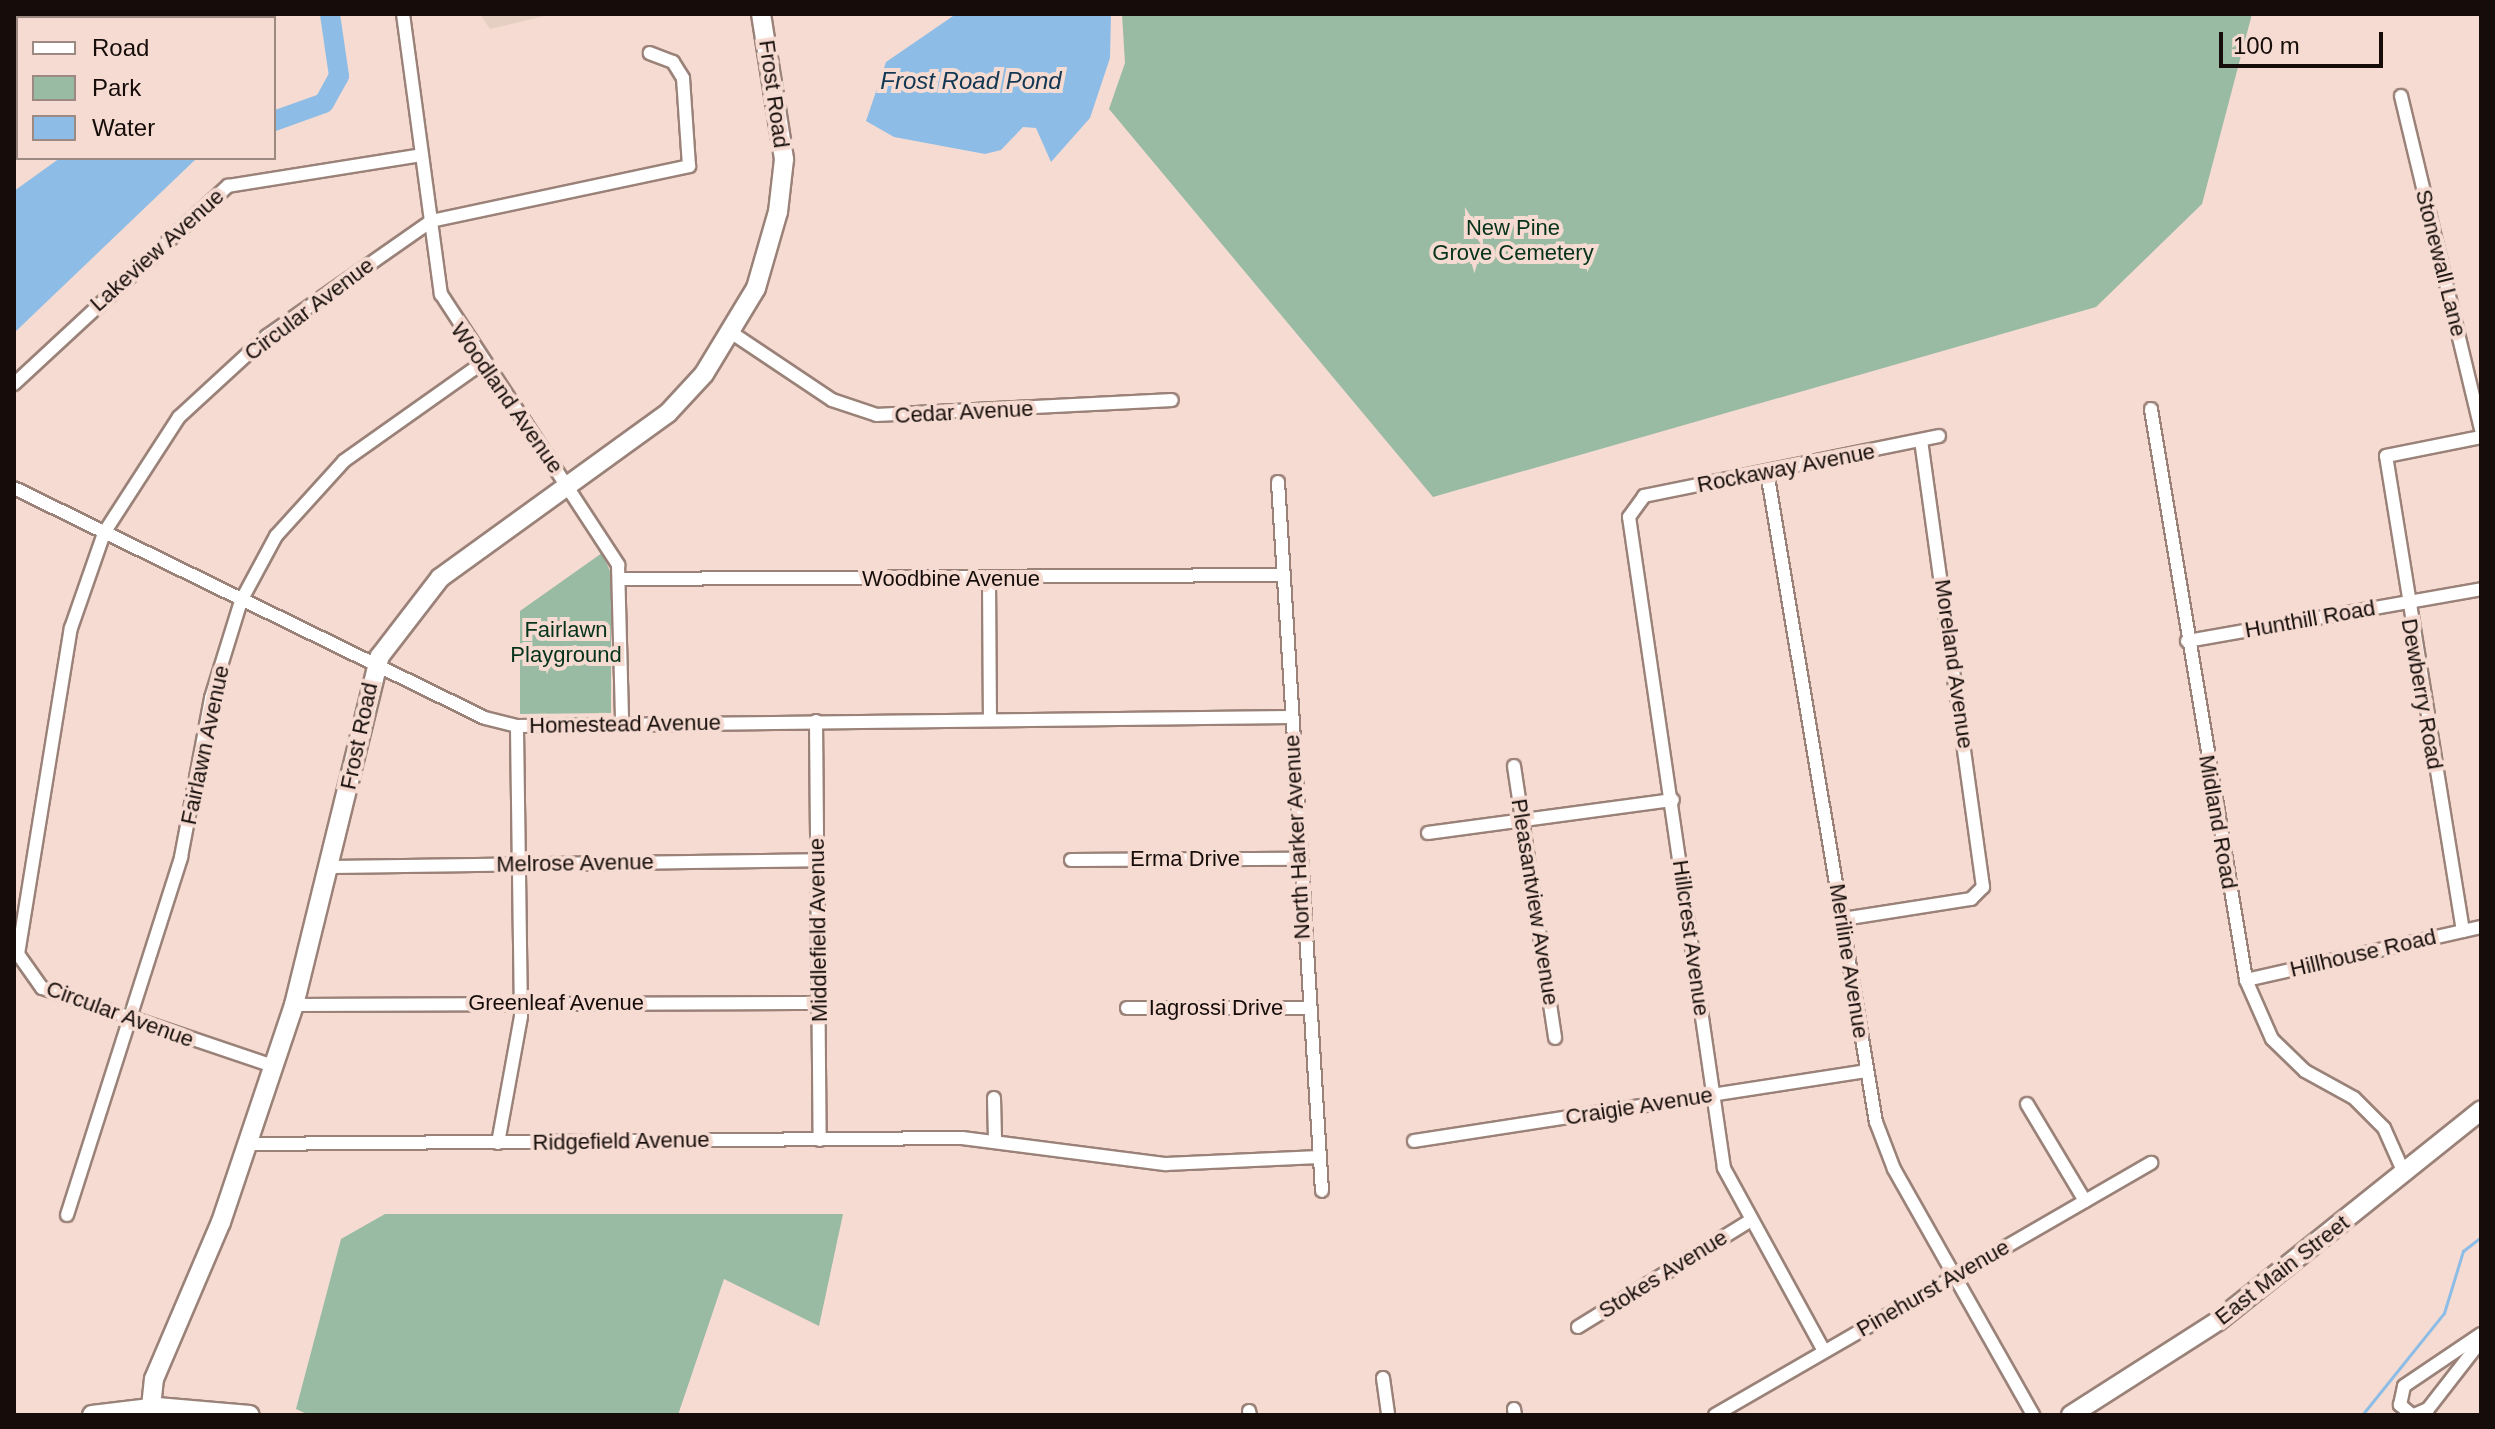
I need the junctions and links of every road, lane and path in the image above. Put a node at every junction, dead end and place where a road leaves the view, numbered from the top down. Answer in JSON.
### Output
{"nodes":[{"id":1,"x":403,"y":14,"type":"edge"},
{"id":2,"x":761,"y":14,"type":"edge"},
{"id":3,"x":650,"y":53,"type":"dead end"},
{"id":4,"x":2401,"y":96,"type":"dead end"},
{"id":5,"x":422,"y":155,"type":"junction"},
{"id":6,"x":431,"y":221,"type":"junction"},
{"id":7,"x":732,"y":333,"type":"junction"},
{"id":8,"x":481,"y":364,"type":"junction"},
{"id":9,"x":14,"y":384,"type":"edge"},
{"id":10,"x":1172,"y":400,"type":"dead end"},
{"id":11,"x":2151,"y":409,"type":"dead end"},
{"id":12,"x":2481,"y":430,"type":"edge"},
{"id":13,"x":1939,"y":436,"type":"dead end"},
{"id":14,"x":2481,"y":437,"type":"edge"},
{"id":15,"x":1921,"y":442,"type":"junction"},
{"id":16,"x":1767,"y":472,"type":"junction"},
{"id":17,"x":1278,"y":482,"type":"dead end"},
{"id":18,"x":570,"y":486,"type":"junction"},
{"id":19,"x":14,"y":488,"type":"edge"},
{"id":20,"x":1633,"y":502,"type":"joint"},
{"id":21,"x":104,"y":533,"type":"junction"},
{"id":22,"x":1282,"y":575,"type":"junction"},
{"id":23,"x":621,"y":579,"type":"junction"},
{"id":24,"x":989,"y":580,"type":"junction"},
{"id":25,"x":2481,"y":589,"type":"edge"},
{"id":26,"x":241,"y":601,"type":"junction"},
{"id":27,"x":2407,"y":602,"type":"junction"},
{"id":28,"x":2187,"y":641,"type":"junction"},
{"id":29,"x":375,"y":665,"type":"junction"},
{"id":30,"x":1291,"y":717,"type":"junction"},
{"id":31,"x":990,"y":718,"type":"junction"},
{"id":32,"x":816,"y":721,"type":"junction"},
{"id":33,"x":622,"y":723,"type":"junction"},
{"id":34,"x":517,"y":726,"type":"junction"},
{"id":35,"x":1514,"y":766,"type":"dead end"},
{"id":36,"x":1673,"y":800,"type":"junction"},
{"id":37,"x":1523,"y":819,"type":"junction"},
{"id":38,"x":1428,"y":833,"type":"dead end"},
{"id":39,"x":1298,"y":859,"type":"junction"},
{"id":40,"x":817,"y":860,"type":"junction"},
{"id":41,"x":1071,"y":860,"type":"dead end"},
{"id":42,"x":520,"y":864,"type":"junction"},
{"id":43,"x":332,"y":867,"type":"junction"},
{"id":44,"x":1843,"y":919,"type":"junction"},
{"id":45,"x":2481,"y":927,"type":"edge"},
{"id":46,"x":2463,"y":931,"type":"junction"},
{"id":47,"x":2246,"y":980,"type":"junction"},
{"id":48,"x":521,"y":1002,"type":"junction"},
{"id":49,"x":819,"y":1003,"type":"junction"},
{"id":50,"x":294,"y":1005,"type":"junction"},
{"id":51,"x":1127,"y":1008,"type":"dead end"},
{"id":52,"x":1306,"y":1008,"type":"junction"},
{"id":53,"x":132,"y":1022,"type":"junction"},
{"id":54,"x":1555,"y":1038,"type":"dead end"},
{"id":55,"x":273,"y":1066,"type":"junction"},
{"id":56,"x":1865,"y":1071,"type":"junction"},
{"id":57,"x":1712,"y":1095,"type":"junction"},
{"id":58,"x":994,"y":1098,"type":"dead end"},
{"id":59,"x":2027,"y":1104,"type":"dead end"},
{"id":60,"x":2481,"y":1110,"type":"edge"},
{"id":61,"x":995,"y":1139,"type":"junction"},
{"id":62,"x":820,"y":1140,"type":"junction"},
{"id":63,"x":1414,"y":1141,"type":"dead end"},
{"id":64,"x":498,"y":1143,"type":"junction"},
{"id":65,"x":247,"y":1144,"type":"junction"},
{"id":66,"x":1319,"y":1157,"type":"junction"},
{"id":67,"x":2151,"y":1163,"type":"dead end"},
{"id":68,"x":2404,"y":1173,"type":"junction"},
{"id":69,"x":1322,"y":1191,"type":"dead end"},
{"id":70,"x":2085,"y":1201,"type":"junction"},
{"id":71,"x":67,"y":1215,"type":"dead end"},
{"id":72,"x":1748,"y":1222,"type":"junction"},
{"id":73,"x":1953,"y":1276,"type":"junction"},
{"id":74,"x":1578,"y":1327,"type":"dead end"},
{"id":75,"x":2481,"y":1334,"type":"edge"},
{"id":76,"x":2481,"y":1341,"type":"edge"},
{"id":77,"x":1824,"y":1351,"type":"junction"},
{"id":78,"x":1383,"y":1378,"type":"dead end"},
{"id":79,"x":151,"y":1407,"type":"junction"},
{"id":80,"x":92,"y":1415,"type":"edge"},
{"id":81,"x":250,"y":1415,"type":"edge"},
{"id":82,"x":1388,"y":1415,"type":"edge"},
{"id":83,"x":1715,"y":1415,"type":"edge"},
{"id":84,"x":2033,"y":1415,"type":"edge"},
{"id":85,"x":2071,"y":1415,"type":"edge"},
{"id":86,"x":2413,"y":1415,"type":"edge"}],
"edges":[{"from":1,"to":5,"type":"street","name":"Woodland Avenue"},
{"from":2,"to":7,"type":"main road","name":"Frost Road"},
{"from":3,"to":6,"type":"street","name":"Circular Avenue"},
{"from":4,"to":12,"type":"street","name":"Stonewall Lane"},
{"from":5,"to":6,"type":"street","name":"Woodland Avenue"},
{"from":5,"to":9,"type":"street","name":"Lakeview Avenue"},
{"from":6,"to":8,"type":"street","name":"Woodland Avenue"},
{"from":6,"to":21,"type":"street","name":"Circular Avenue"},
{"from":7,"to":10,"type":"street","name":"Cedar Avenue"},
{"from":7,"to":18,"type":"main road","name":"Frost Road"},
{"from":8,"to":18,"type":"street","name":"Woodland Avenue"},
{"from":8,"to":26,"type":"street","name":"Fairlawn Avenue"},
{"from":11,"to":28,"type":"street","name":"Midland Road"},
{"from":13,"to":15,"type":"street","name":"Rockaway Avenue"},
{"from":14,"to":27,"type":"street","name":"Dewberry Road"},
{"from":15,"to":16,"type":"street","name":"Rockaway Avenue"},
{"from":15,"to":44,"type":"street","name":"Moreland Avenue"},
{"from":16,"to":20,"type":"street","name":"Rockaway Avenue"},
{"from":16,"to":44,"type":"street","name":"Meriline Avenue"},
{"from":17,"to":22,"type":"street","name":"North Harker Avenue"},
{"from":18,"to":23,"type":"street","name":"Woodland Avenue"},
{"from":18,"to":29,"type":"main road","name":"Frost Road"},
{"from":19,"to":21,"type":"street","name":"Homestead Avenue"},
{"from":20,"to":36,"type":"street","name":"Hillcrest Avenue"},
{"from":21,"to":26,"type":"street","name":"Homestead Avenue"},
{"from":21,"to":53,"type":"street","name":"Circular Avenue"},
{"from":22,"to":24,"type":"street","name":"Woodbine Avenue"},
{"from":22,"to":30,"type":"street","name":"North Harker Avenue"},
{"from":23,"to":24,"type":"street","name":"Woodbine Avenue"},
{"from":23,"to":33,"type":"street","name":"Woodland Avenue"},
{"from":24,"to":31,"type":"street"},
{"from":25,"to":27,"type":"street","name":"Hunthill Road"},
{"from":26,"to":29,"type":"street","name":"Homestead Avenue"},
{"from":26,"to":53,"type":"street","name":"Fairlawn Avenue"},
{"from":27,"to":28,"type":"street","name":"Hunthill Road"},
{"from":27,"to":46,"type":"street","name":"Dewberry Road"},
{"from":28,"to":47,"type":"street","name":"Midland Road"},
{"from":29,"to":34,"type":"street","name":"Homestead Avenue"},
{"from":29,"to":43,"type":"main road","name":"Frost Road"},
{"from":30,"to":31,"type":"street","name":"Homestead Avenue"},
{"from":30,"to":39,"type":"street","name":"North Harker Avenue"},
{"from":31,"to":32,"type":"street","name":"Homestead Avenue"},
{"from":32,"to":33,"type":"street","name":"Homestead Avenue"},
{"from":32,"to":40,"type":"street","name":"Middlefield Avenue"},
{"from":33,"to":34,"type":"street","name":"Homestead Avenue"},
{"from":34,"to":42,"type":"street"},
{"from":35,"to":37,"type":"street","name":"Pleasantview Avenue"},
{"from":36,"to":37,"type":"street"},
{"from":36,"to":57,"type":"street","name":"Hillcrest Avenue"},
{"from":37,"to":38,"type":"street"},
{"from":37,"to":54,"type":"street","name":"Pleasantview Avenue"},
{"from":39,"to":41,"type":"street","name":"Erma Drive"},
{"from":39,"to":52,"type":"street","name":"North Harker Avenue"},
{"from":40,"to":42,"type":"street","name":"Melrose Avenue"},
{"from":40,"to":49,"type":"street","name":"Middlefield Avenue"},
{"from":42,"to":43,"type":"street","name":"Melrose Avenue"},
{"from":42,"to":48,"type":"street"},
{"from":43,"to":50,"type":"main road","name":"Frost Road"},
{"from":44,"to":56,"type":"street","name":"Meriline Avenue"},
{"from":45,"to":46,"type":"street","name":"Hillhouse Road"},
{"from":46,"to":47,"type":"street","name":"Hillhouse Road"},
{"from":47,"to":68,"type":"street","name":"Midland Road"},
{"from":48,"to":49,"type":"street","name":"Greenleaf Avenue"},
{"from":48,"to":50,"type":"street","name":"Greenleaf Avenue"},
{"from":48,"to":64,"type":"street"},
{"from":49,"to":62,"type":"street","name":"Middlefield Avenue"},
{"from":50,"to":55,"type":"main road","name":"Frost Road"},
{"from":51,"to":52,"type":"street","name":"Iagrossi Drive"},
{"from":52,"to":66,"type":"street","name":"North Harker Avenue"},
{"from":53,"to":55,"type":"street","name":"Circular Avenue"},
{"from":53,"to":71,"type":"street","name":"Fairlawn Avenue"},
{"from":55,"to":65,"type":"main road","name":"Frost Road"},
{"from":56,"to":57,"type":"street","name":"Craigie Avenue"},
{"from":56,"to":73,"type":"street","name":"Meriline Avenue"},
{"from":57,"to":63,"type":"street","name":"Craigie Avenue"},
{"from":57,"to":72,"type":"street","name":"Hillcrest Avenue"},
{"from":58,"to":61,"type":"street"},
{"from":59,"to":70,"type":"street"},
{"from":60,"to":68,"type":"main road","name":"East Main Street"},
{"from":61,"to":62,"type":"street","name":"Ridgefield Avenue"},
{"from":61,"to":66,"type":"street","name":"Ridgefield Avenue"},
{"from":62,"to":64,"type":"street","name":"Ridgefield Avenue"},
{"from":64,"to":65,"type":"street","name":"Ridgefield Avenue"},
{"from":65,"to":79,"type":"main road","name":"Frost Road"},
{"from":66,"to":69,"type":"street","name":"North Harker Avenue"},
{"from":67,"to":70,"type":"street","name":"Pinehurst Avenue"},
{"from":68,"to":85,"type":"main road","name":"East Main Street"},
{"from":70,"to":73,"type":"street","name":"Pinehurst Avenue"},
{"from":72,"to":74,"type":"street","name":"Stokes Avenue"},
{"from":72,"to":77,"type":"street","name":"Hillcrest Avenue"},
{"from":73,"to":77,"type":"street","name":"Pinehurst Avenue"},
{"from":73,"to":84,"type":"street","name":"Meriline Avenue"},
{"from":75,"to":86,"type":"street"},
{"from":76,"to":86,"type":"street"},
{"from":77,"to":83,"type":"street","name":"Pinehurst Avenue"},
{"from":78,"to":82,"type":"street"},
{"from":79,"to":80,"type":"main road"},
{"from":79,"to":81,"type":"main road"}]}
